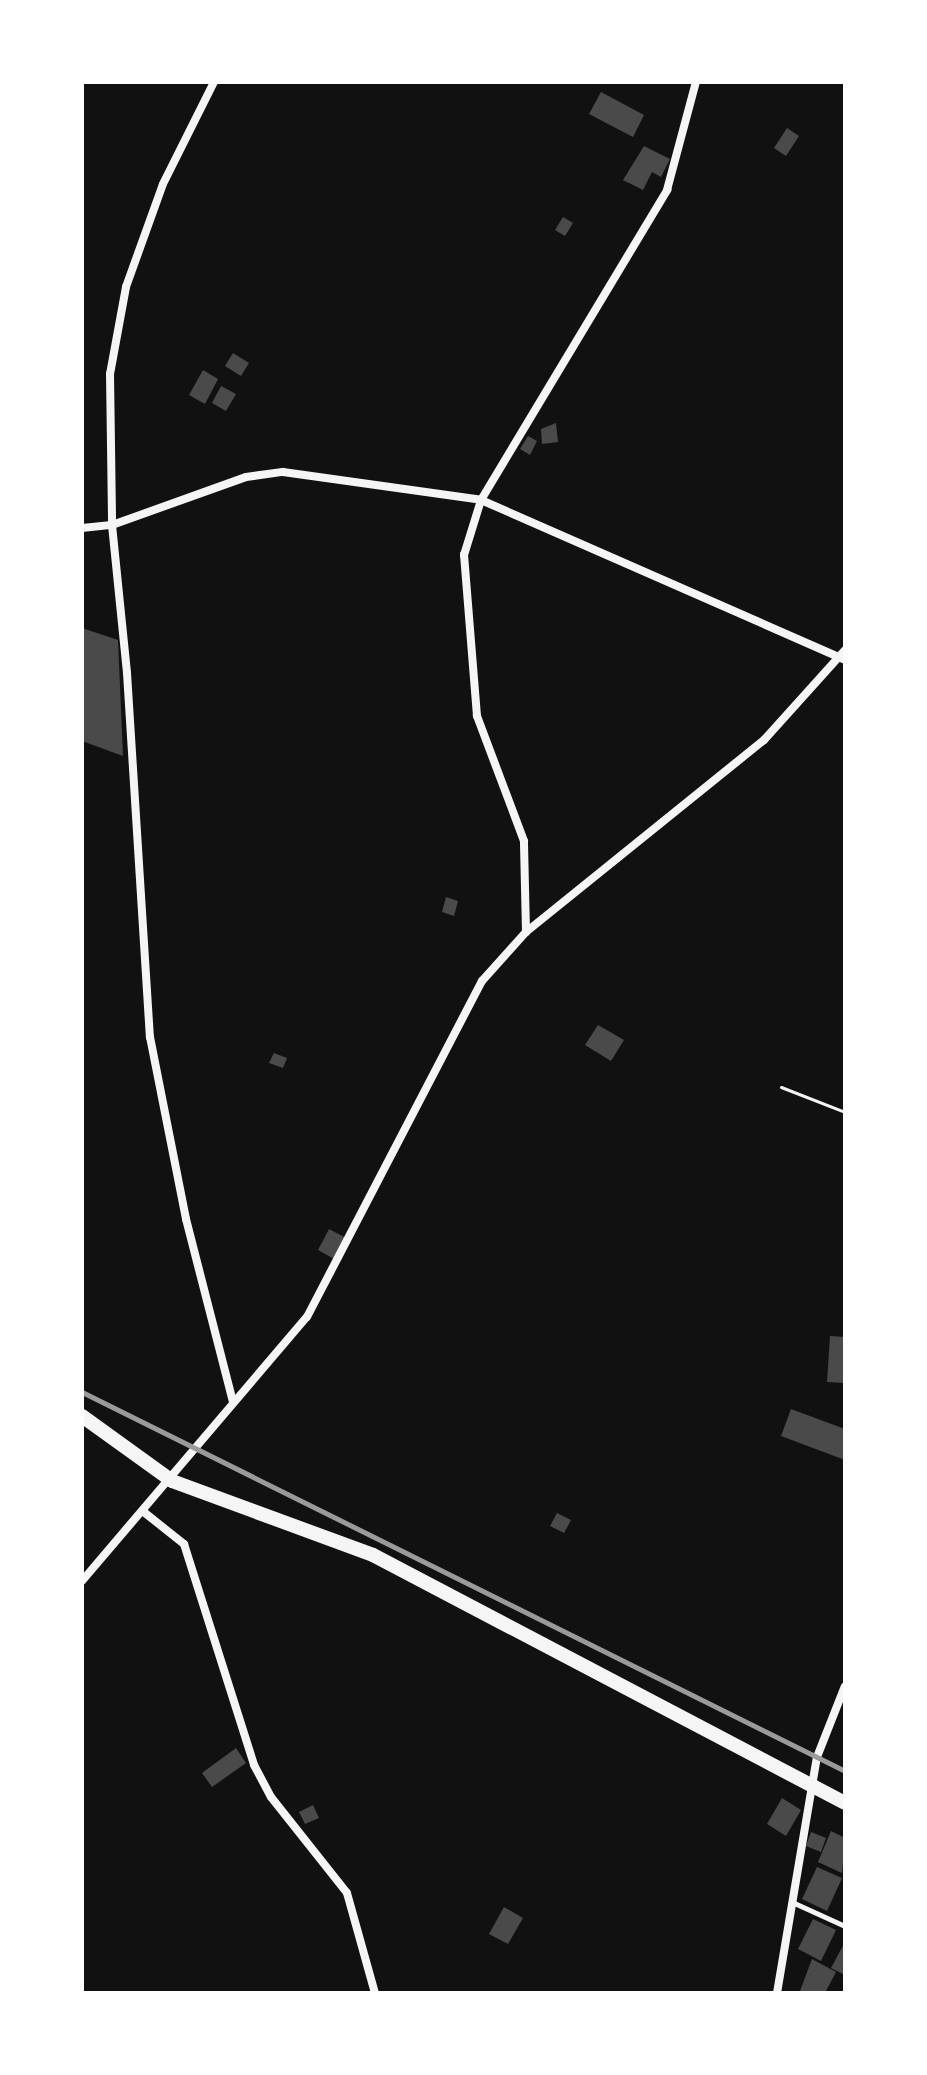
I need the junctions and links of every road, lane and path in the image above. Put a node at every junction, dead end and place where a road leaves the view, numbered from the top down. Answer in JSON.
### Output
{"nodes":[{"id":1,"x":214,"y":82,"type":"edge"},
{"id":2,"x":696,"y":82,"type":"edge"},
{"id":3,"x":481,"y":500,"type":"junction"},
{"id":4,"x":112,"y":525,"type":"junction"},
{"id":5,"x":82,"y":528,"type":"edge"},
{"id":6,"x":843,"y":655,"type":"edge"},
{"id":7,"x":526,"y":932,"type":"junction"},
{"id":8,"x":781,"y":1087,"type":"dead end"},
{"id":9,"x":845,"y":1112,"type":"edge"},
{"id":10,"x":233,"y":1402,"type":"junction"},
{"id":11,"x":82,"y":1416,"type":"edge"},
{"id":12,"x":172,"y":1481,"type":"junction"},
{"id":13,"x":145,"y":1513,"type":"junction"},
{"id":14,"x":82,"y":1581,"type":"edge"},
{"id":15,"x":845,"y":1686,"type":"edge"},
{"id":16,"x":813,"y":1790,"type":"junction"},
{"id":17,"x":845,"y":1803,"type":"edge"},
{"id":18,"x":792,"y":1902,"type":"junction"},
{"id":19,"x":845,"y":1926,"type":"edge"},
{"id":20,"x":375,"y":1993,"type":"edge"},
{"id":21,"x":777,"y":1993,"type":"edge"}],
"edges":[{"from":1,"to":4,"type":"street"},
{"from":2,"to":3,"type":"street"},
{"from":3,"to":4,"type":"street"},
{"from":3,"to":6,"type":"street"},
{"from":3,"to":7,"type":"street"},
{"from":4,"to":5,"type":"street"},
{"from":4,"to":10,"type":"street"},
{"from":6,"to":7,"type":"street"},
{"from":7,"to":10,"type":"street"},
{"from":8,"to":9,"type":"path"},
{"from":10,"to":12,"type":"street"},
{"from":11,"to":12,"type":"street"},
{"from":12,"to":13,"type":"street"},
{"from":12,"to":16,"type":"street"},
{"from":13,"to":14,"type":"street"},
{"from":13,"to":20,"type":"street"},
{"from":15,"to":16,"type":"street"},
{"from":16,"to":17,"type":"street"},
{"from":16,"to":18,"type":"street"},
{"from":18,"to":19,"type":"lane"},
{"from":18,"to":21,"type":"street"}]}
